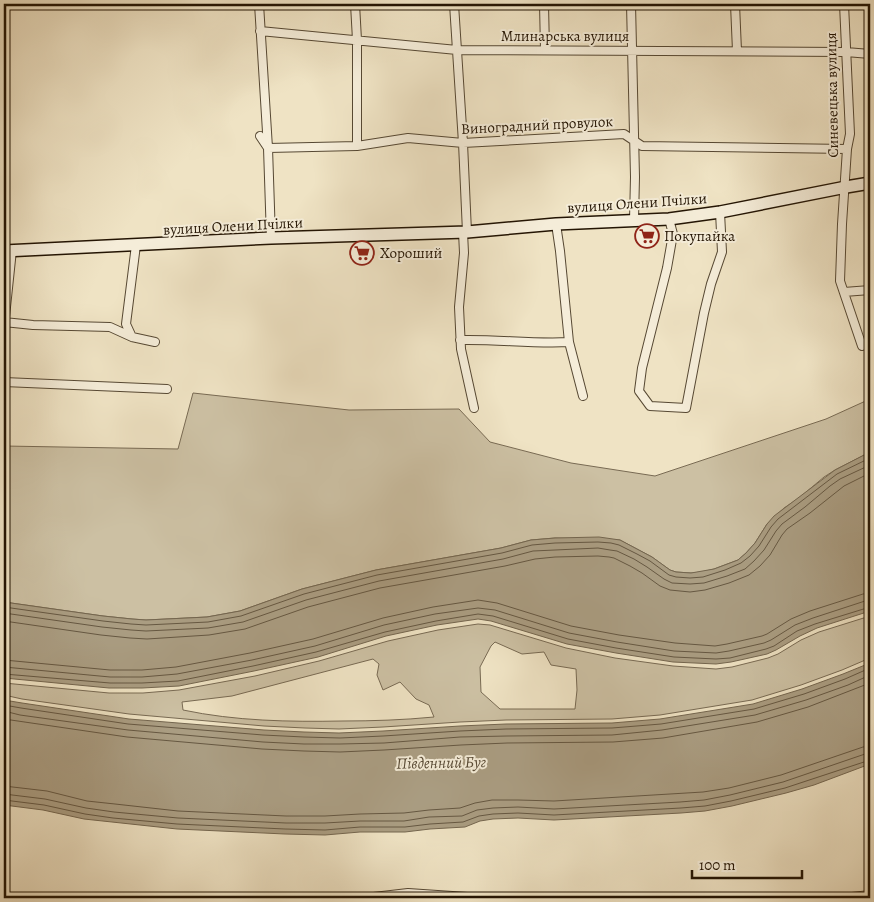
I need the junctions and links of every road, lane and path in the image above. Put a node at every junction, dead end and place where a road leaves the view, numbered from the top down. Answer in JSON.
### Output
{"nodes":[{"id":1,"x":194,"y":4,"type":"edge"},
{"id":2,"x":355,"y":4,"type":"edge"},
{"id":3,"x":454,"y":4,"type":"edge"},
{"id":4,"x":544,"y":4,"type":"edge"},
{"id":5,"x":630,"y":4,"type":"edge"},
{"id":6,"x":735,"y":4,"type":"edge"},
{"id":7,"x":844,"y":4,"type":"edge"},
{"id":8,"x":259,"y":5,"type":"edge"},
{"id":9,"x":260,"y":31,"type":"junction"},
{"id":10,"x":357,"y":40,"type":"junction"},
{"id":11,"x":457,"y":50,"type":"junction"},
{"id":12,"x":545,"y":50,"type":"junction"},
{"id":13,"x":632,"y":51,"type":"junction"},
{"id":14,"x":736,"y":51,"type":"junction"},
{"id":15,"x":846,"y":52,"type":"junction"},
{"id":16,"x":870,"y":54,"type":"edge"},
{"id":17,"x":260,"y":136,"type":"dead end"},
{"id":18,"x":634,"y":141,"type":"junction"},
{"id":19,"x":463,"y":143,"type":"junction"},
{"id":20,"x":357,"y":146,"type":"junction"},
{"id":21,"x":268,"y":148,"type":"junction"},
{"id":22,"x":847,"y":149,"type":"junction"},
{"id":23,"x":870,"y":183,"type":"edge"},
{"id":24,"x":846,"y":187,"type":"junction"},
{"id":25,"x":720,"y":212,"type":"junction"},
{"id":26,"x":669,"y":218,"type":"junction"},
{"id":27,"x":634,"y":220,"type":"junction"},
{"id":28,"x":556,"y":224,"type":"junction"},
{"id":29,"x":465,"y":232,"type":"junction"},
{"id":30,"x":271,"y":238,"type":"junction"},
{"id":31,"x":136,"y":245,"type":"junction"},
{"id":32,"x":8,"y":250,"type":"edge"},
{"id":33,"x":870,"y":290,"type":"edge"},
{"id":34,"x":844,"y":292,"type":"junction"},
{"id":35,"x":4,"y":324,"type":"edge"},
{"id":36,"x":132,"y":337,"type":"junction"},
{"id":37,"x":460,"y":340,"type":"junction"},
{"id":38,"x":155,"y":342,"type":"dead end"},
{"id":39,"x":569,"y":342,"type":"junction"},
{"id":40,"x":862,"y":346,"type":"dead end"},
{"id":41,"x":4,"y":382,"type":"edge"},
{"id":42,"x":167,"y":389,"type":"dead end"},
{"id":43,"x":583,"y":396,"type":"dead end"},
{"id":44,"x":474,"y":408,"type":"dead end"},
{"id":45,"x":870,"y":895,"type":"edge"},
{"id":46,"x":365,"y":898,"type":"edge"},
{"id":47,"x":482,"y":898,"type":"edge"},
{"id":48,"x":843,"y":898,"type":"edge"}],
"edges":[{"from":1,"to":8,"type":"street"},
{"from":2,"to":10,"type":"street"},
{"from":3,"to":11,"type":"street"},
{"from":4,"to":12,"type":"street"},
{"from":5,"to":13,"type":"street"},
{"from":6,"to":14,"type":"street"},
{"from":7,"to":15,"type":"street","name":"Синевецька вулиця"},
{"from":8,"to":9,"type":"street"},
{"from":9,"to":10,"type":"street","name":"Млинарська вулиця"},
{"from":9,"to":21,"type":"street"},
{"from":10,"to":11,"type":"street","name":"Млинарська вулиця"},
{"from":10,"to":20,"type":"street"},
{"from":11,"to":12,"type":"street","name":"Млинарська вулиця"},
{"from":11,"to":19,"type":"street"},
{"from":12,"to":13,"type":"street","name":"Млинарська вулиця"},
{"from":13,"to":14,"type":"street","name":"Млинарська вулиця"},
{"from":13,"to":18,"type":"street"},
{"from":14,"to":15,"type":"street","name":"Млинарська вулиця"},
{"from":15,"to":16,"type":"street","name":"Млинарська вулиця"},
{"from":15,"to":22,"type":"street","name":"Синевецька вулиця"},
{"from":17,"to":21,"type":"street"},
{"from":18,"to":19,"type":"street","name":"Виноградний провулок"},
{"from":18,"to":22,"type":"street","name":"Виноградний провулок"},
{"from":18,"to":27,"type":"street"},
{"from":19,"to":20,"type":"street","name":"Виноградний провулок"},
{"from":19,"to":29,"type":"street"},
{"from":20,"to":21,"type":"street","name":"Виноградний провулок"},
{"from":21,"to":30,"type":"street"},
{"from":22,"to":24,"type":"street","name":"Синевецька вулиця"},
{"from":23,"to":24,"type":"street","name":"вулиця Олени Пчілки"},
{"from":24,"to":25,"type":"street","name":"вулиця Олени Пчілки"},
{"from":24,"to":34,"type":"street","name":"Синевецька вулиця"},
{"from":25,"to":26,"type":"street","name":"вулиця Олени Пчілки"},
{"from":25,"to":26,"type":"street"},
{"from":26,"to":27,"type":"street","name":"вулиця Олени Пчілки"},
{"from":27,"to":28,"type":"street","name":"вулиця Олени Пчілки"},
{"from":28,"to":29,"type":"street","name":"вулиця Олени Пчілки"},
{"from":28,"to":39,"type":"street"},
{"from":29,"to":30,"type":"street","name":"вулиця Олени Пчілки"},
{"from":29,"to":37,"type":"street"},
{"from":30,"to":31,"type":"street","name":"вулиця Олени Пчілки"},
{"from":31,"to":32,"type":"street","name":"вулиця Олени Пчілки"},
{"from":31,"to":36,"type":"street"},
{"from":32,"to":35,"type":"street"},
{"from":33,"to":34,"type":"street"},
{"from":34,"to":40,"type":"street","name":"Синевецька вулиця"},
{"from":35,"to":36,"type":"street"},
{"from":36,"to":38,"type":"street"},
{"from":37,"to":39,"type":"street"},
{"from":37,"to":44,"type":"street"},
{"from":39,"to":43,"type":"street"},
{"from":41,"to":42,"type":"street"},
{"from":45,"to":48,"type":"street"},
{"from":46,"to":47,"type":"street"}]}
